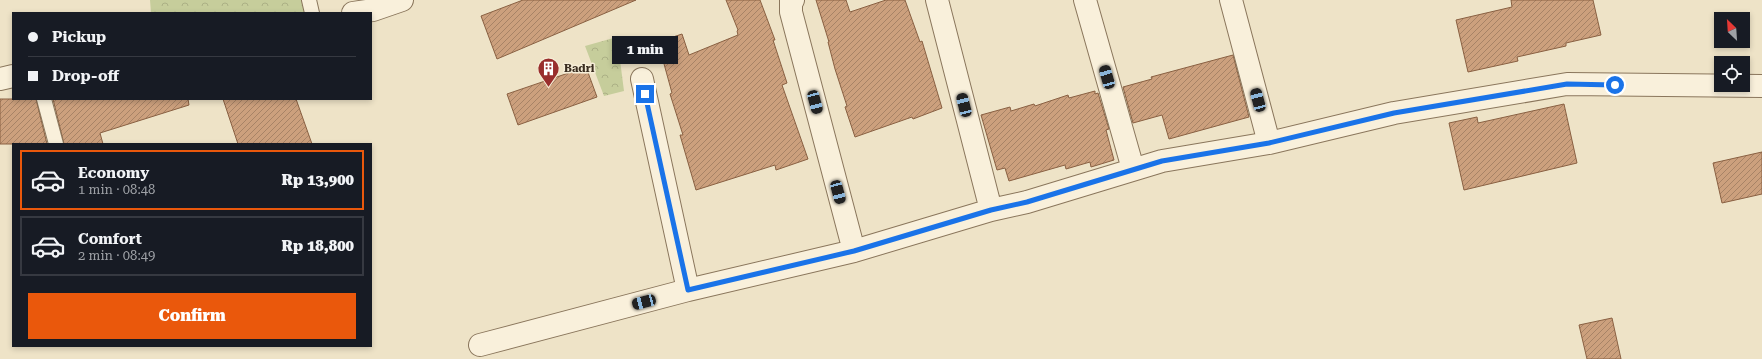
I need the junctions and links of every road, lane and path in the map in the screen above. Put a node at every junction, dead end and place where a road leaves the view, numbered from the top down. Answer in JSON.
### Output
{"nodes":[{"id":1,"x":309,"y":0,"type":"edge"},
{"id":2,"x":402,"y":0,"type":"edge"},
{"id":3,"x":793,"y":0,"type":"edge"},
{"id":4,"x":937,"y":0,"type":"edge"},
{"id":5,"x":1085,"y":0,"type":"edge"},
{"id":6,"x":1231,"y":0,"type":"edge"},
{"id":7,"x":312,"y":12,"type":"edge"},
{"id":8,"x":360,"y":12,"type":"edge"},
{"id":9,"x":12,"y":76,"type":"edge"},
{"id":10,"x":0,"y":79,"type":"edge"},
{"id":11,"x":642,"y":79,"type":"dead end"},
{"id":12,"x":1762,"y":86,"type":"edge"},
{"id":13,"x":44,"y":100,"type":"edge"},
{"id":14,"x":56,"y":143,"type":"edge"},
{"id":15,"x":1269,"y":143,"type":"junction"},
{"id":16,"x":1133,"y":169,"type":"junction"},
{"id":17,"x":991,"y":210,"type":"junction"},
{"id":18,"x":854,"y":251,"type":"junction"},
{"id":19,"x":688,"y":290,"type":"junction"},
{"id":20,"x":480,"y":345,"type":"dead end"}],
"edges":[{"from":1,"to":7,"type":"lane"},
{"from":2,"to":8,"type":"street"},
{"from":3,"to":18,"type":"street"},
{"from":4,"to":17,"type":"street"},
{"from":5,"to":16,"type":"street"},
{"from":6,"to":15,"type":"street"},
{"from":9,"to":10,"type":"street"},
{"from":11,"to":19,"type":"street"},
{"from":12,"to":15,"type":"street"},
{"from":13,"to":14,"type":"lane"},
{"from":15,"to":16,"type":"street"},
{"from":16,"to":17,"type":"street"},
{"from":17,"to":18,"type":"street"},
{"from":18,"to":19,"type":"street"},
{"from":19,"to":20,"type":"street"}]}
